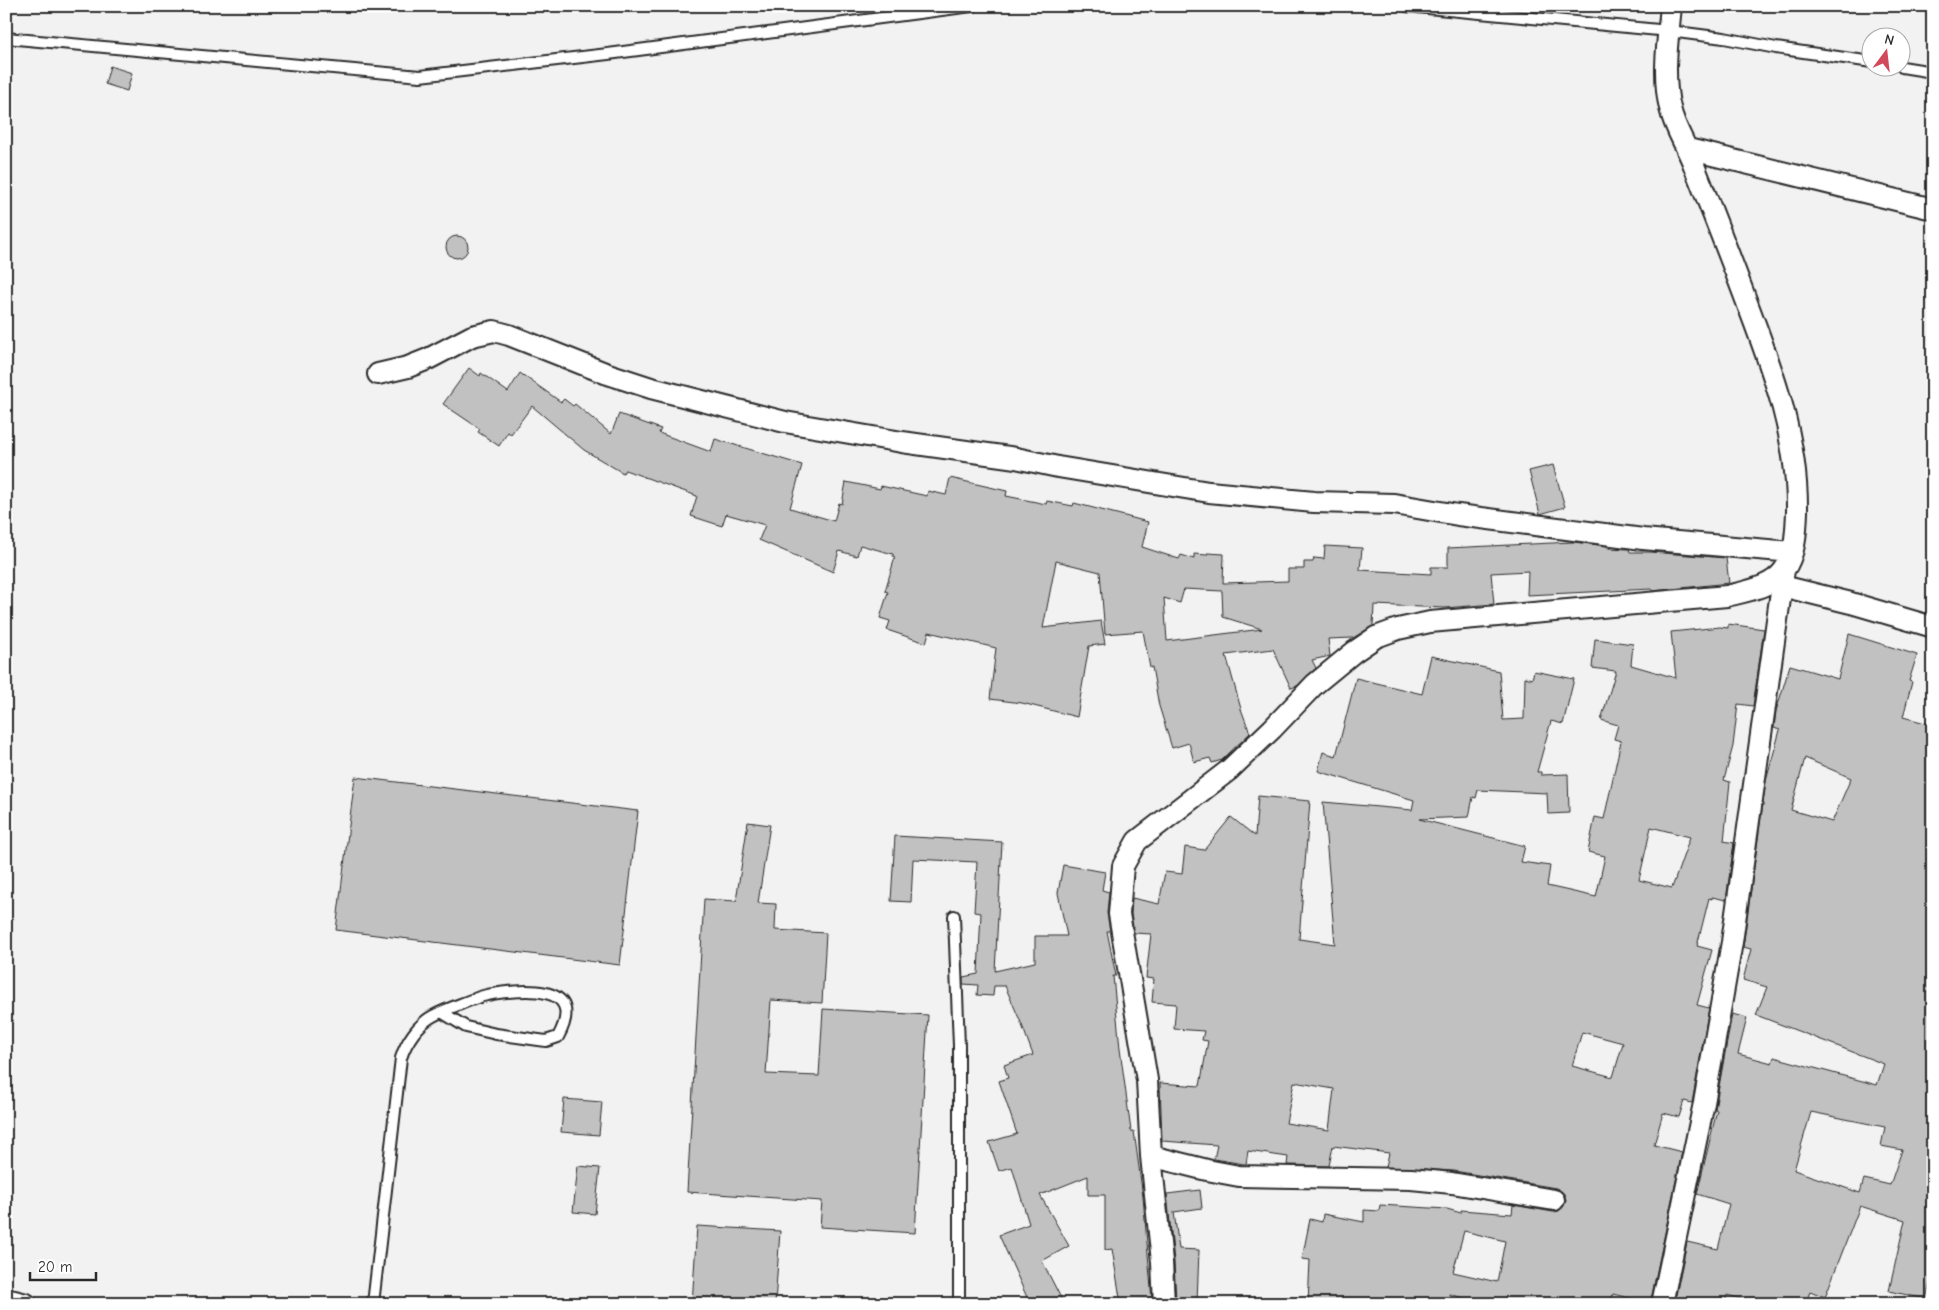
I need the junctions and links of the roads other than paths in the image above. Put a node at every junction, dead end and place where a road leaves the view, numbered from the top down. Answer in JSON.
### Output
{"nodes":[{"id":1,"x":972,"y":6,"type":"edge"},
{"id":2,"x":1406,"y":6,"type":"edge"},
{"id":3,"x":1671,"y":6,"type":"edge"},
{"id":4,"x":1669,"y":31,"type":"junction"},
{"id":5,"x":6,"y":38,"type":"edge"},
{"id":6,"x":1862,"y":61,"type":"edge"},
{"id":7,"x":1912,"y":69,"type":"edge"},
{"id":8,"x":1933,"y":72,"type":"edge"},
{"id":9,"x":1688,"y":149,"type":"junction"},
{"id":10,"x":1933,"y":209,"type":"edge"},
{"id":11,"x":378,"y":374,"type":"dead end"},
{"id":12,"x":1786,"y":569,"type":"junction"},
{"id":13,"x":1933,"y":627,"type":"edge"},
{"id":14,"x":954,"y":916,"type":"dead end"},
{"id":15,"x":443,"y":1013,"type":"junction"},
{"id":16,"x":1151,"y":1156,"type":"junction"},
{"id":17,"x":1554,"y":1200,"type":"dead end"},
{"id":18,"x":6,"y":1299,"type":"edge"},
{"id":19,"x":26,"y":1304,"type":"edge"},
{"id":20,"x":372,"y":1304,"type":"edge"},
{"id":21,"x":960,"y":1304,"type":"edge"},
{"id":22,"x":1164,"y":1304,"type":"edge"},
{"id":23,"x":1662,"y":1304,"type":"edge"}],
"edges":[{"from":1,"to":5,"type":"lane"},
{"from":2,"to":4,"type":"lane"},
{"from":3,"to":4,"type":"street"},
{"from":4,"to":6,"type":"lane"},
{"from":4,"to":9,"type":"street"},
{"from":7,"to":8,"type":"lane"},
{"from":9,"to":10,"type":"street"},
{"from":9,"to":12,"type":"street"},
{"from":11,"to":12,"type":"street"},
{"from":12,"to":13,"type":"street"},
{"from":12,"to":16,"type":"street"},
{"from":12,"to":23,"type":"street"},
{"from":14,"to":21,"type":"lane"},
{"from":15,"to":15,"type":"lane"},
{"from":15,"to":20,"type":"lane"},
{"from":16,"to":17,"type":"street"},
{"from":16,"to":22,"type":"street"},
{"from":18,"to":19,"type":"street"}]}
